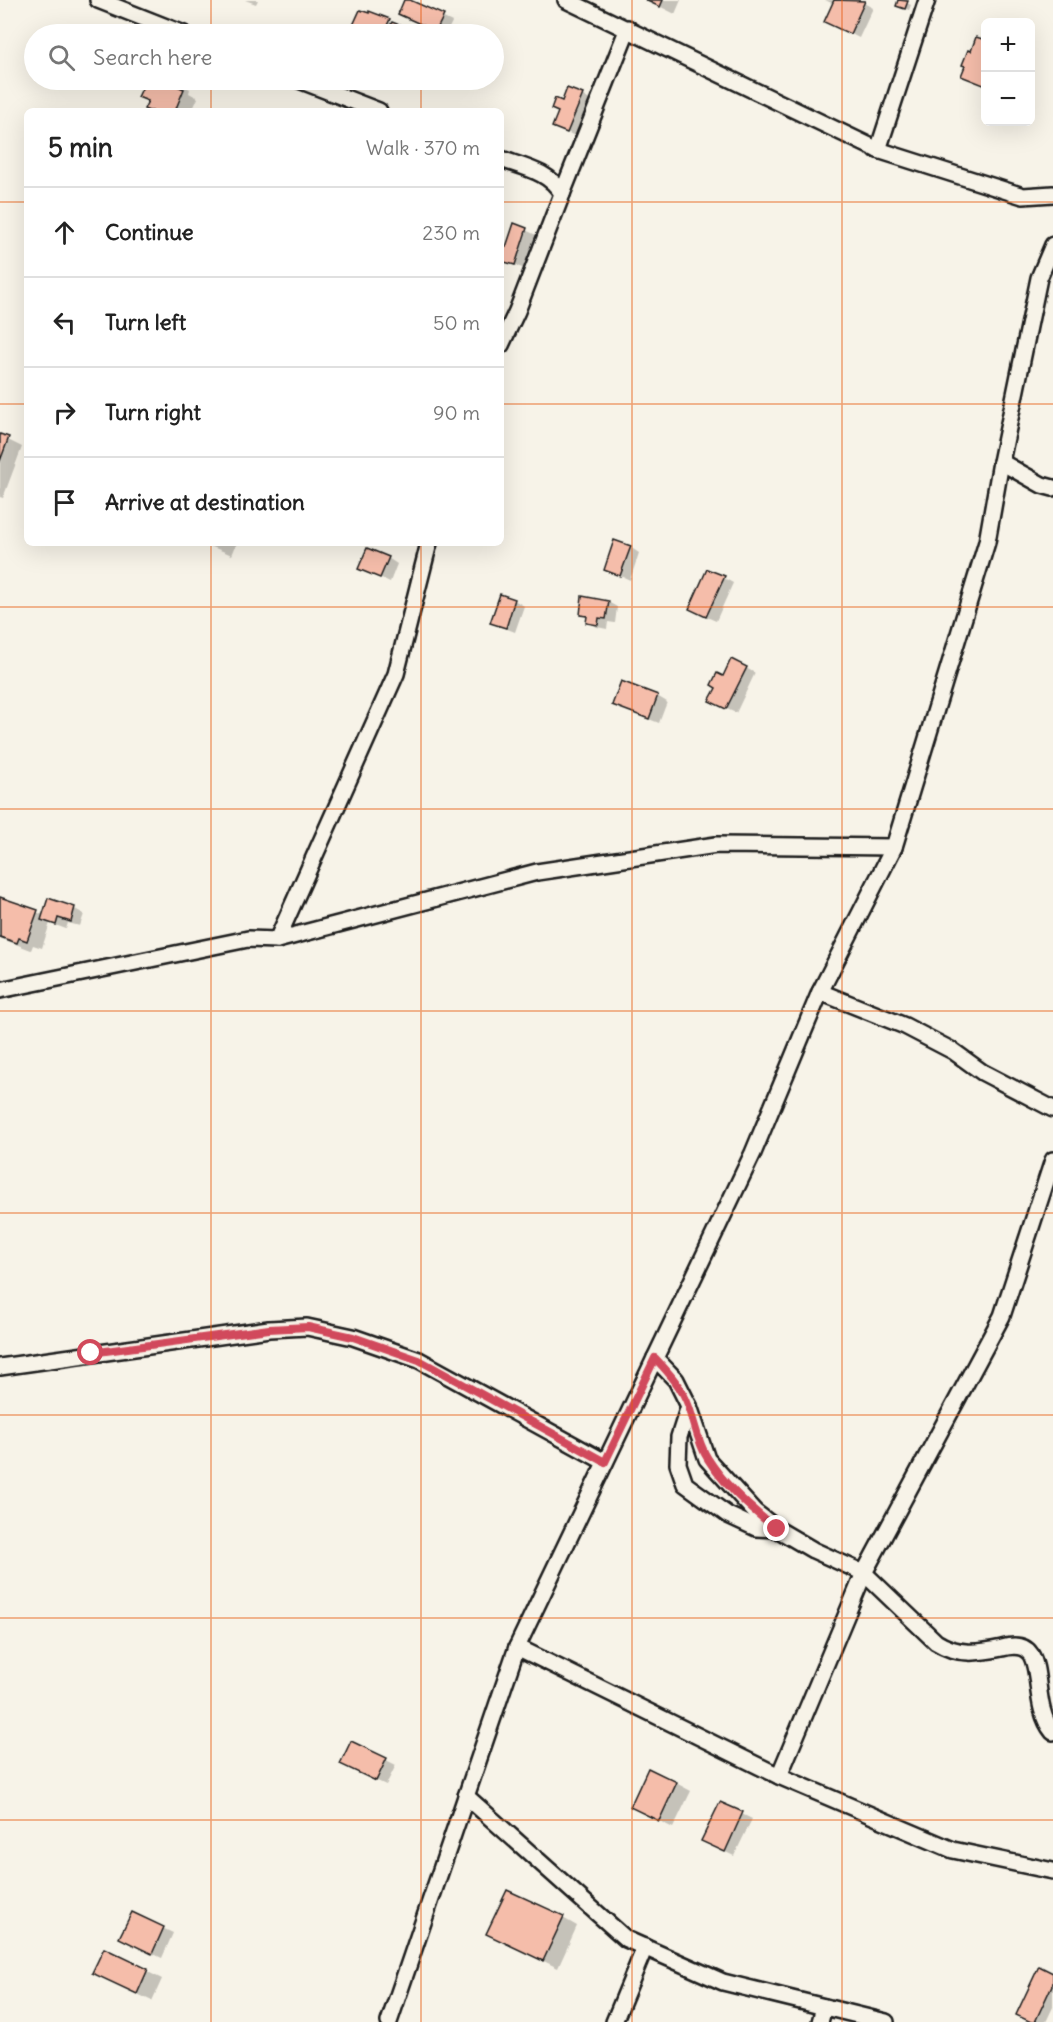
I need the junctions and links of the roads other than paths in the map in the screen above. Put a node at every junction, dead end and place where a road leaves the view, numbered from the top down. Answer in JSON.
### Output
{"nodes":[{"id":1,"x":98,"y":0,"type":"edge"},
{"id":2,"x":566,"y":0,"type":"edge"},
{"id":3,"x":927,"y":0,"type":"edge"},
{"id":4,"x":159,"y":24,"type":"edge"},
{"id":5,"x":628,"y":28,"type":"junction"},
{"id":6,"x":325,"y":90,"type":"edge"},
{"id":7,"x":372,"y":108,"type":"edge"},
{"id":8,"x":878,"y":150,"type":"junction"},
{"id":9,"x":504,"y":160,"type":"edge"},
{"id":10,"x":562,"y":194,"type":"junction"},
{"id":11,"x":1053,"y":194,"type":"edge"},
{"id":12,"x":1053,"y":245,"type":"edge"},
{"id":13,"x":504,"y":339,"type":"edge"},
{"id":14,"x":1001,"y":462,"type":"junction"},
{"id":15,"x":1053,"y":488,"type":"edge"},
{"id":16,"x":428,"y":546,"type":"edge"},
{"id":17,"x":894,"y":847,"type":"junction"},
{"id":18,"x":277,"y":940,"type":"junction"},
{"id":19,"x":0,"y":990,"type":"edge"},
{"id":20,"x":820,"y":992,"type":"junction"},
{"id":21,"x":1053,"y":1109,"type":"edge"},
{"id":22,"x":1053,"y":1160,"type":"edge"},
{"id":23,"x":655,"y":1358,"type":"junction"},
{"id":24,"x":0,"y":1367,"type":"edge"},
{"id":25,"x":689,"y":1406,"type":"junction"},
{"id":26,"x":605,"y":1462,"type":"junction"},
{"id":27,"x":777,"y":1529,"type":"junction"},
{"id":28,"x":864,"y":1573,"type":"junction"},
{"id":29,"x":517,"y":1647,"type":"junction"},
{"id":30,"x":1053,"y":1732,"type":"edge"},
{"id":31,"x":778,"y":1776,"type":"junction"},
{"id":32,"x":466,"y":1796,"type":"junction"},
{"id":33,"x":1053,"y":1871,"type":"edge"},
{"id":34,"x":645,"y":1947,"type":"junction"},
{"id":35,"x":822,"y":2014,"type":"edge"},
{"id":36,"x":389,"y":2022,"type":"edge"},
{"id":37,"x":614,"y":2022,"type":"edge"},
{"id":38,"x":886,"y":2022,"type":"edge"}],
"edges":[{"from":1,"to":4,"type":"street"},
{"from":2,"to":5,"type":"street"},
{"from":3,"to":8,"type":"street"},
{"from":5,"to":8,"type":"street"},
{"from":5,"to":10,"type":"street"},
{"from":6,"to":7,"type":"street"},
{"from":8,"to":11,"type":"street"},
{"from":9,"to":10,"type":"street"},
{"from":10,"to":13,"type":"street"},
{"from":12,"to":14,"type":"street"},
{"from":14,"to":15,"type":"street"},
{"from":14,"to":17,"type":"street"},
{"from":16,"to":18,"type":"street"},
{"from":17,"to":18,"type":"street"},
{"from":17,"to":20,"type":"street"},
{"from":18,"to":19,"type":"street"},
{"from":20,"to":21,"type":"street"},
{"from":20,"to":23,"type":"street"},
{"from":22,"to":28,"type":"street"},
{"from":23,"to":25,"type":"street"},
{"from":23,"to":26,"type":"street"},
{"from":24,"to":26,"type":"street"},
{"from":25,"to":27,"type":"street"},
{"from":25,"to":27,"type":"street"},
{"from":26,"to":29,"type":"street"},
{"from":27,"to":28,"type":"street"},
{"from":28,"to":30,"type":"street"},
{"from":28,"to":31,"type":"street"},
{"from":29,"to":31,"type":"street"},
{"from":29,"to":32,"type":"street"},
{"from":31,"to":33,"type":"street"},
{"from":32,"to":34,"type":"street"},
{"from":32,"to":36,"type":"street"},
{"from":34,"to":35,"type":"street"},
{"from":34,"to":37,"type":"street"},
{"from":35,"to":38,"type":"street"}]}
